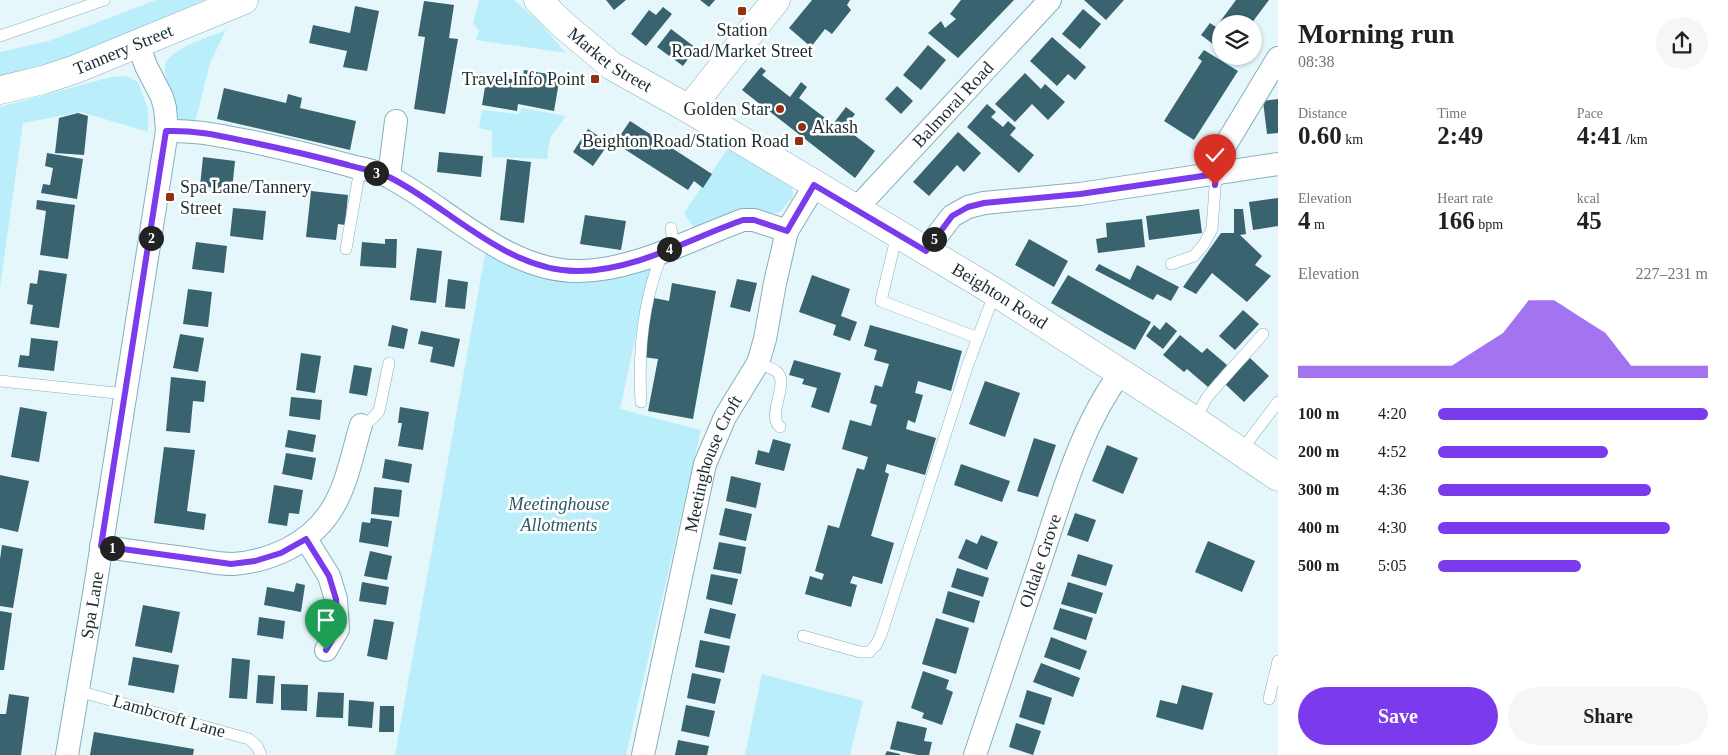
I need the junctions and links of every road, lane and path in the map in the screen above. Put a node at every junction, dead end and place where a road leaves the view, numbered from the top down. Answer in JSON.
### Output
{"nodes":[{"id":1,"x":104,"y":0,"type":"edge"},
{"id":2,"x":244,"y":0,"type":"edge"},
{"id":3,"x":538,"y":0,"type":"edge"},
{"id":4,"x":776,"y":0,"type":"edge"},
{"id":5,"x":1050,"y":0,"type":"edge"},
{"id":6,"x":0,"y":36,"type":"edge"},
{"id":7,"x":138,"y":43,"type":"junction"},
{"id":8,"x":1278,"y":58,"type":"edge"},
{"id":9,"x":0,"y":90,"type":"edge"},
{"id":10,"x":690,"y":109,"type":"junction"},
{"id":11,"x":396,"y":121,"type":"dead end"},
{"id":12,"x":166,"y":131,"type":"junction"},
{"id":13,"x":1278,"y":164,"type":"edge"},
{"id":14,"x":360,"y":169,"type":"junction"},
{"id":15,"x":1216,"y":174,"type":"junction"},
{"id":16,"x":389,"y":176,"type":"junction"},
{"id":17,"x":814,"y":185,"type":"junction"},
{"id":18,"x":855,"y":210,"type":"junction"},
{"id":19,"x":787,"y":231,"type":"junction"},
{"id":20,"x":897,"y":234,"type":"junction"},
{"id":21,"x":669,"y":242,"type":"junction"},
{"id":22,"x":346,"y":248,"type":"dead end"},
{"id":23,"x":926,"y":251,"type":"junction"},
{"id":24,"x":1171,"y":264,"type":"dead end"},
{"id":25,"x":995,"y":292,"type":"junction"},
{"id":26,"x":1263,"y":334,"type":"dead end"},
{"id":27,"x":978,"y":338,"type":"junction"},
{"id":28,"x":390,"y":363,"type":"dead end"},
{"id":29,"x":758,"y":363,"type":"junction"},
{"id":30,"x":1121,"y":372,"type":"junction"},
{"id":31,"x":0,"y":381,"type":"edge"},
{"id":32,"x":126,"y":394,"type":"junction"},
{"id":33,"x":641,"y":402,"type":"dead end"},
{"id":34,"x":1278,"y":402,"type":"edge"},
{"id":35,"x":1194,"y":420,"type":"junction"},
{"id":36,"x":361,"y":425,"type":"joint"},
{"id":37,"x":780,"y":427,"type":"dead end"},
{"id":38,"x":1241,"y":451,"type":"junction"},
{"id":39,"x":1278,"y":477,"type":"edge"},
{"id":40,"x":306,"y":539,"type":"junction"},
{"id":41,"x":101,"y":546,"type":"junction"},
{"id":42,"x":802,"y":636,"type":"dead end"},
{"id":43,"x":326,"y":650,"type":"dead end"},
{"id":44,"x":1278,"y":661,"type":"edge"},
{"id":45,"x":78,"y":691,"type":"junction"},
{"id":46,"x":1269,"y":699,"type":"dead end"},
{"id":47,"x":259,"y":750,"type":"edge"},
{"id":48,"x":68,"y":755,"type":"edge"},
{"id":49,"x":643,"y":755,"type":"edge"},
{"id":50,"x":975,"y":755,"type":"edge"}],
"edges":[{"from":1,"to":6,"type":"lane"},
{"from":2,"to":7,"type":"street","name":"Tannery Street"},
{"from":3,"to":10,"type":"street","name":"Market Street"},
{"from":4,"to":10,"type":"street"},
{"from":5,"to":18,"type":"street","name":"Balmoral Road"},
{"from":7,"to":9,"type":"street","name":"Tannery Street"},
{"from":7,"to":12,"type":"street","name":"Spa Lane"},
{"from":8,"to":15,"type":"street"},
{"from":10,"to":17,"type":"street","name":"Beighton Road"},
{"from":11,"to":16,"type":"street"},
{"from":12,"to":14,"type":"street"},
{"from":12,"to":32,"type":"street","name":"Spa Lane"},
{"from":13,"to":15,"type":"street"},
{"from":14,"to":16,"type":"street"},
{"from":14,"to":22,"type":"lane"},
{"from":15,"to":23,"type":"street"},
{"from":15,"to":24,"type":"lane"},
{"from":16,"to":21,"type":"street"},
{"from":17,"to":18,"type":"street","name":"Beighton Road"},
{"from":17,"to":19,"type":"street","name":"Meetinghouse Croft"},
{"from":18,"to":20,"type":"street","name":"Beighton Road"},
{"from":19,"to":21,"type":"street"},
{"from":19,"to":29,"type":"street","name":"Meetinghouse Croft"},
{"from":20,"to":23,"type":"street","name":"Beighton Road"},
{"from":20,"to":27,"type":"lane"},
{"from":21,"to":33,"type":"lane"},
{"from":23,"to":25,"type":"street","name":"Beighton Road"},
{"from":25,"to":27,"type":"lane"},
{"from":25,"to":30,"type":"street","name":"Beighton Road"},
{"from":26,"to":35,"type":"lane"},
{"from":27,"to":42,"type":"lane"},
{"from":28,"to":36,"type":"lane"},
{"from":29,"to":37,"type":"lane"},
{"from":29,"to":49,"type":"street","name":"Meetinghouse Croft"},
{"from":30,"to":35,"type":"street","name":"Beighton Road"},
{"from":30,"to":50,"type":"street","name":"Oldale Grove"},
{"from":31,"to":32,"type":"lane"},
{"from":32,"to":41,"type":"street","name":"Spa Lane"},
{"from":34,"to":38,"type":"lane"},
{"from":35,"to":38,"type":"street","name":"Beighton Road"},
{"from":36,"to":40,"type":"street"},
{"from":38,"to":39,"type":"street","name":"Beighton Road"},
{"from":40,"to":41,"type":"street"},
{"from":40,"to":43,"type":"street"},
{"from":41,"to":45,"type":"street","name":"Spa Lane"},
{"from":44,"to":46,"type":"lane"},
{"from":45,"to":47,"type":"lane","name":"Lambcroft Lane"},
{"from":45,"to":48,"type":"street","name":"Spa Lane"}]}
